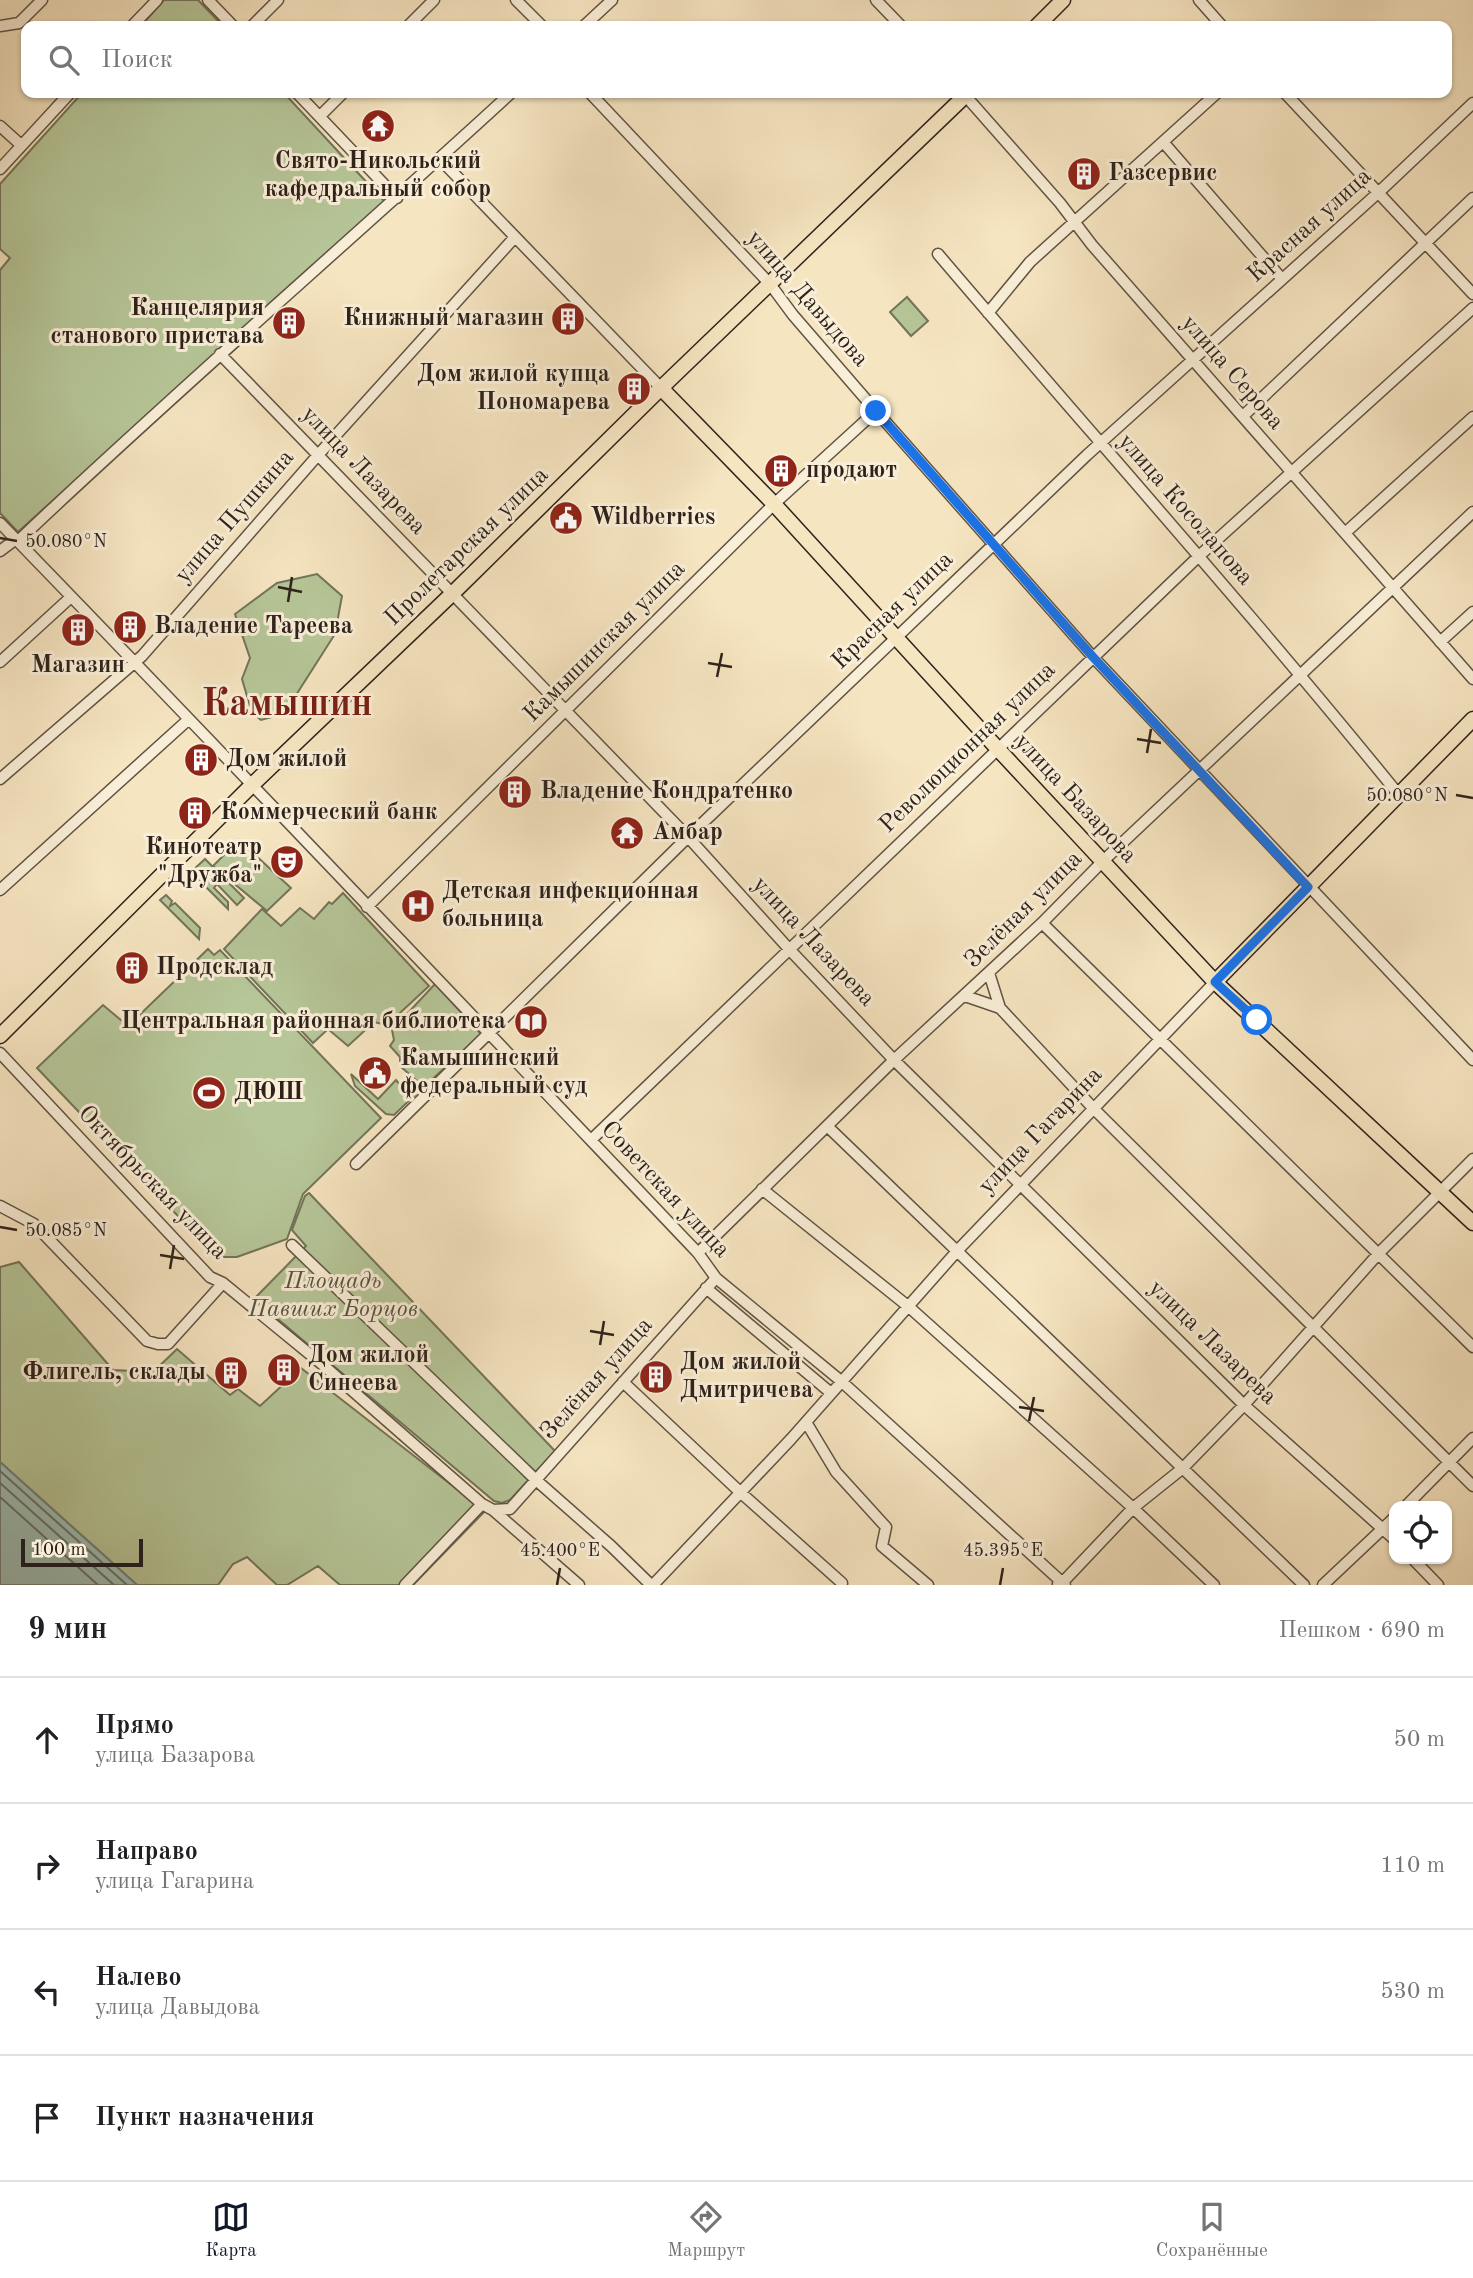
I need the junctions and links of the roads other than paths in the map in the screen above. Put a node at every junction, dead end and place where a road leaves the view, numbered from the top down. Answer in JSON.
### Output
{"nodes":[{"id":1,"x":42,"y":0,"type":"edge"},
{"id":2,"x":157,"y":0,"type":"edge"},
{"id":3,"x":208,"y":0,"type":"edge"},
{"id":4,"x":278,"y":0,"type":"edge"},
{"id":5,"x":434,"y":0,"type":"edge"},
{"id":6,"x":516,"y":0,"type":"edge"},
{"id":7,"x":612,"y":0,"type":"edge"},
{"id":8,"x":876,"y":0,"type":"edge"},
{"id":9,"x":1063,"y":0,"type":"edge"},
{"id":10,"x":1199,"y":0,"type":"edge"},
{"id":11,"x":137,"y":21,"type":"edge"},
{"id":12,"x":228,"y":21,"type":"edge"},
{"id":13,"x":257,"y":21,"type":"edge"},
{"id":14,"x":413,"y":21,"type":"edge"},
{"id":15,"x":537,"y":21,"type":"edge"},
{"id":16,"x":589,"y":21,"type":"edge"},
{"id":17,"x":896,"y":21,"type":"edge"},
{"id":18,"x":1042,"y":21,"type":"edge"},
{"id":19,"x":1218,"y":21,"type":"edge"},
{"id":20,"x":0,"y":26,"type":"edge"},
{"id":21,"x":65,"y":98,"type":"edge"},
{"id":22,"x":302,"y":98,"type":"edge"},
{"id":23,"x":338,"y":98,"type":"edge"},
{"id":24,"x":506,"y":98,"type":"edge"},
{"id":25,"x":595,"y":98,"type":"edge"},
{"id":26,"x":962,"y":98,"type":"edge"},
{"id":27,"x":969,"y":98,"type":"edge"},
{"id":28,"x":1212,"y":98,"type":"edge"},
{"id":29,"x":1290,"y":98,"type":"edge"},
{"id":30,"x":1473,"y":103,"type":"edge"},
{"id":31,"x":320,"y":116,"type":"junction"},
{"id":32,"x":0,"y":126,"type":"edge"},
{"id":33,"x":1164,"y":143,"type":"junction"},
{"id":34,"x":21,"y":145,"type":"junction"},
{"id":35,"x":439,"y":159,"type":"junction"},
{"id":36,"x":0,"y":169,"type":"edge"},
{"id":37,"x":1379,"y":192,"type":"junction"},
{"id":38,"x":397,"y":198,"type":"junction"},
{"id":39,"x":1473,"y":198,"type":"edge"},
{"id":40,"x":1074,"y":222,"type":"junction"},
{"id":41,"x":515,"y":237,"type":"junction"},
{"id":42,"x":1427,"y":244,"type":"junction"},
{"id":43,"x":938,"y":254,"type":"dead end"},
{"id":44,"x":1282,"y":279,"type":"junction"},
{"id":45,"x":770,"y":284,"type":"junction"},
{"id":46,"x":1473,"y":294,"type":"edge"},
{"id":47,"x":1473,"y":307,"type":"edge"},
{"id":48,"x":988,"y":313,"type":"junction"},
{"id":49,"x":220,"y":355,"type":"junction"},
{"id":50,"x":1194,"y":361,"type":"junction"},
{"id":51,"x":662,"y":388,"type":"junction"},
{"id":52,"x":876,"y":411,"type":"junction"},
{"id":53,"x":1242,"y":416,"type":"junction"},
{"id":54,"x":1473,"y":416,"type":"edge"},
{"id":55,"x":1100,"y":444,"type":"junction"},
{"id":56,"x":318,"y":455,"type":"junction"},
{"id":57,"x":1293,"y":474,"type":"junction"},
{"id":58,"x":774,"y":504,"type":"junction"},
{"id":59,"x":1473,"y":512,"type":"edge"},
{"id":60,"x":0,"y":523,"type":"edge"},
{"id":61,"x":1345,"y":533,"type":"junction"},
{"id":62,"x":16,"y":539,"type":"junction"},
{"id":63,"x":992,"y":545,"type":"junction"},
{"id":64,"x":0,"y":551,"type":"edge"},
{"id":65,"x":1199,"y":556,"type":"junction"},
{"id":66,"x":1394,"y":589,"type":"junction"},
{"id":67,"x":453,"y":593,"type":"junction"},
{"id":68,"x":71,"y":597,"type":"junction"},
{"id":69,"x":1473,"y":612,"type":"edge"},
{"id":70,"x":895,"y":637,"type":"junction"},
{"id":71,"x":1440,"y":642,"type":"junction"},
{"id":72,"x":1093,"y":657,"type":"junction"},
{"id":73,"x":0,"y":662,"type":"edge"},
{"id":74,"x":135,"y":662,"type":"junction"},
{"id":75,"x":1300,"y":674,"type":"junction"},
{"id":76,"x":1473,"y":679,"type":"edge"},
{"id":77,"x":566,"y":710,"type":"junction"},
{"id":78,"x":189,"y":719,"type":"junction"},
{"id":79,"x":1473,"y":719,"type":"edge"},
{"id":80,"x":997,"y":748,"type":"junction"},
{"id":81,"x":1199,"y":769,"type":"junction"},
{"id":82,"x":0,"y":779,"type":"edge"},
{"id":83,"x":253,"y":784,"type":"junction"},
{"id":84,"x":1399,"y":795,"type":"junction"},
{"id":85,"x":688,"y":837,"type":"junction"},
{"id":86,"x":1102,"y":862,"type":"junction"},
{"id":87,"x":1308,"y":887,"type":"junction"},
{"id":88,"x":0,"y":890,"type":"edge"},
{"id":89,"x":367,"y":907,"type":"junction"},
{"id":90,"x":1042,"y":923,"type":"junction"},
{"id":91,"x":789,"y":949,"type":"junction"},
{"id":92,"x":989,"y":974,"type":"junction"},
{"id":93,"x":1215,"y":982,"type":"junction"},
{"id":94,"x":965,"y":996,"type":"junction"},
{"id":95,"x":1000,"y":1008,"type":"junction"},
{"id":96,"x":487,"y":1033,"type":"junction"},
{"id":97,"x":0,"y":1036,"type":"edge"},
{"id":98,"x":1160,"y":1040,"type":"junction"},
{"id":99,"x":0,"y":1053,"type":"edge"},
{"id":100,"x":894,"y":1060,"type":"junction"},
{"id":101,"x":1473,"y":1060,"type":"edge"},
{"id":102,"x":1094,"y":1109,"type":"junction"},
{"id":103,"x":827,"y":1126,"type":"junction"},
{"id":104,"x":590,"y":1140,"type":"junction"},
{"id":105,"x":1473,"y":1159,"type":"edge"},
{"id":106,"x":356,"y":1164,"type":"dead end"},
{"id":107,"x":1021,"y":1185,"type":"junction"},
{"id":108,"x":761,"y":1189,"type":"junction"},
{"id":109,"x":1439,"y":1192,"type":"junction"},
{"id":110,"x":0,"y":1206,"type":"edge"},
{"id":111,"x":1473,"y":1223,"type":"edge"},
{"id":112,"x":292,"y":1245,"type":"dead end"},
{"id":113,"x":958,"y":1250,"type":"junction"},
{"id":114,"x":698,"y":1253,"type":"junction"},
{"id":115,"x":1379,"y":1253,"type":"junction"},
{"id":116,"x":716,"y":1278,"type":"junction"},
{"id":117,"x":223,"y":1283,"type":"junction"},
{"id":118,"x":706,"y":1289,"type":"junction"},
{"id":119,"x":909,"y":1307,"type":"junction"},
{"id":120,"x":1312,"y":1327,"type":"junction"},
{"id":121,"x":1473,"y":1347,"type":"edge"},
{"id":122,"x":841,"y":1381,"type":"junction"},
{"id":123,"x":623,"y":1382,"type":"junction"},
{"id":124,"x":831,"y":1393,"type":"junction"},
{"id":125,"x":1244,"y":1405,"type":"junction"},
{"id":126,"x":806,"y":1422,"type":"junction"},
{"id":127,"x":1473,"y":1438,"type":"edge"},
{"id":128,"x":1449,"y":1461,"type":"junction"},
{"id":129,"x":1183,"y":1468,"type":"junction"},
{"id":130,"x":536,"y":1480,"type":"junction"},
{"id":131,"x":1473,"y":1486,"type":"edge"},
{"id":132,"x":740,"y":1492,"type":"junction"},
{"id":133,"x":1411,"y":1501,"type":"edge"},
{"id":134,"x":482,"y":1504,"type":"junction"},
{"id":135,"x":1133,"y":1508,"type":"junction"},
{"id":136,"x":493,"y":1510,"type":"junction"},
{"id":137,"x":1389,"y":1524,"type":"edge"},
{"id":138,"x":1384,"y":1529,"type":"junction"},
{"id":139,"x":1389,"y":1534,"type":"edge"},
{"id":140,"x":1418,"y":1564,"type":"edge"},
{"id":141,"x":842,"y":1583,"type":"dead end"},
{"id":142,"x":1061,"y":1584,"type":"edge"},
{"id":143,"x":405,"y":1585,"type":"edge"},
{"id":144,"x":579,"y":1585,"type":"edge"},
{"id":145,"x":652,"y":1585,"type":"edge"},
{"id":146,"x":928,"y":1585,"type":"edge"},
{"id":147,"x":1214,"y":1585,"type":"edge"},
{"id":148,"x":1304,"y":1585,"type":"edge"},
{"id":149,"x":1323,"y":1585,"type":"edge"},
{"id":150,"x":1438,"y":1585,"type":"edge"}],
"edges":[{"from":1,"to":20,"type":"street"},
{"from":2,"to":11,"type":"street"},
{"from":3,"to":12,"type":"street"},
{"from":4,"to":13,"type":"street"},
{"from":5,"to":14,"type":"street"},
{"from":6,"to":15,"type":"street"},
{"from":7,"to":16,"type":"street"},
{"from":8,"to":17,"type":"street"},
{"from":9,"to":18,"type":"main road"},
{"from":10,"to":19,"type":"street"},
{"from":21,"to":34,"type":"street"},
{"from":22,"to":31,"type":"street"},
{"from":23,"to":31,"type":"street"},
{"from":24,"to":35,"type":"street"},
{"from":25,"to":45,"type":"street","name":"улица Давыдова"},
{"from":26,"to":45,"type":"main road","name":"Пролетарская улица"},
{"from":27,"to":40,"type":"street","name":"улица Серова"},
{"from":28,"to":33,"type":"street"},
{"from":29,"to":37,"type":"street"},
{"from":30,"to":37,"type":"street","name":"Красная улица"},
{"from":31,"to":38,"type":"street"},
{"from":32,"to":34,"type":"street"},
{"from":33,"to":40,"type":"street"},
{"from":33,"to":44,"type":"street"},
{"from":34,"to":36,"type":"street"},
{"from":35,"to":38,"type":"street"},
{"from":35,"to":41,"type":"street"},
{"from":37,"to":42,"type":"street"},
{"from":37,"to":44,"type":"street","name":"Красная улица"},
{"from":38,"to":49,"type":"street"},
{"from":39,"to":42,"type":"street"},
{"from":40,"to":48,"type":"street"},
{"from":40,"to":50,"type":"street","name":"улица Серова"},
{"from":41,"to":51,"type":"street"},
{"from":41,"to":56,"type":"street","name":"улица Пушкина"},
{"from":42,"to":46,"type":"street"},
{"from":42,"to":53,"type":"street"},
{"from":43,"to":48,"type":"street","name":"улица Косолапова"},
{"from":44,"to":50,"type":"street","name":"Красная улица"},
{"from":45,"to":51,"type":"main road","name":"Пролетарская улица"},
{"from":45,"to":52,"type":"street","name":"улица Давыдова"},
{"from":47,"to":57,"type":"street","name":"Революционная улица"},
{"from":48,"to":55,"type":"street","name":"улица Косолапова"},
{"from":49,"to":56,"type":"street","name":"улица Лазарева"},
{"from":49,"to":62,"type":"street"},
{"from":50,"to":53,"type":"street","name":"улица Серова"},
{"from":50,"to":55,"type":"street","name":"Красная улица"},
{"from":51,"to":58,"type":"main road","name":"улица Базарова"},
{"from":51,"to":67,"type":"main road","name":"Пролетарская улица"},
{"from":52,"to":58,"type":"street","name":"Камышинская улица"},
{"from":52,"to":63,"type":"street","name":"улица Давыдова"},
{"from":53,"to":57,"type":"street","name":"улица Серова"},
{"from":54,"to":61,"type":"street"},
{"from":55,"to":63,"type":"street","name":"Красная улица"},
{"from":55,"to":65,"type":"street","name":"улица Косолапова"},
{"from":56,"to":67,"type":"street","name":"улица Лазарева"},
{"from":56,"to":74,"type":"street","name":"улица Пушкина"},
{"from":57,"to":61,"type":"street","name":"улица Серова"},
{"from":57,"to":65,"type":"street","name":"Революционная улица"},
{"from":58,"to":70,"type":"main road","name":"улица Базарова"},
{"from":58,"to":77,"type":"street","name":"Камышинская улица"},
{"from":59,"to":66,"type":"street","name":"Зелёная улица"},
{"from":60,"to":62,"type":"street","name":"Советская улица"},
{"from":61,"to":66,"type":"street","name":"улица Серова"},
{"from":62,"to":64,"type":"street"},
{"from":62,"to":68,"type":"street","name":"Советская улица"},
{"from":63,"to":70,"type":"street","name":"Красная улица"},
{"from":63,"to":72,"type":"street","name":"улица Давыдова"},
{"from":65,"to":72,"type":"street","name":"Революционная улица"},
{"from":65,"to":75,"type":"street","name":"улица Косолапова"},
{"from":66,"to":71,"type":"street","name":"улица Серова"},
{"from":66,"to":75,"type":"street","name":"Зелёная улица"},
{"from":67,"to":77,"type":"street","name":"улица Лазарева"},
{"from":67,"to":83,"type":"main road","name":"Пролетарская улица"},
{"from":68,"to":73,"type":"street"},
{"from":68,"to":74,"type":"street","name":"Советская улица"},
{"from":69,"to":71,"type":"street"},
{"from":70,"to":80,"type":"main road","name":"улица Базарова"},
{"from":70,"to":85,"type":"street","name":"Красная улица"},
{"from":71,"to":76,"type":"street","name":"улица Серова"},
{"from":72,"to":80,"type":"street","name":"Революционная улица"},
{"from":72,"to":81,"type":"street","name":"улица Давыдова"},
{"from":74,"to":78,"type":"street","name":"Советская улица"},
{"from":74,"to":82,"type":"street","name":"улица Пушкина"},
{"from":75,"to":81,"type":"street","name":"Зелёная улица"},
{"from":75,"to":84,"type":"street","name":"улица Косолапова"},
{"from":77,"to":85,"type":"street","name":"улица Лазарева"},
{"from":77,"to":89,"type":"street","name":"Камышинская улица"},
{"from":78,"to":83,"type":"street","name":"Советская улица"},
{"from":78,"to":88,"type":"street"},
{"from":79,"to":84,"type":"main road","name":"улица Гагарина"},
{"from":80,"to":86,"type":"main road","name":"улица Базарова"},
{"from":80,"to":91,"type":"street","name":"Революционная улица"},
{"from":81,"to":86,"type":"street","name":"Зелёная улица"},
{"from":81,"to":87,"type":"street","name":"улица Давыдова"},
{"from":83,"to":89,"type":"street","name":"Советская улица"},
{"from":83,"to":97,"type":"main road","name":"Пролетарская улица"},
{"from":84,"to":87,"type":"main road","name":"улица Гагарина"},
{"from":85,"to":91,"type":"street","name":"улица Лазарева"},
{"from":85,"to":96,"type":"street","name":"Красная улица"},
{"from":86,"to":90,"type":"street","name":"Зелёная улица"},
{"from":86,"to":93,"type":"main road","name":"улица Базарова"},
{"from":87,"to":93,"type":"main road","name":"улица Гагарина"},
{"from":87,"to":101,"type":"street","name":"улица Давыдова"},
{"from":89,"to":96,"type":"street","name":"Советская улица"},
{"from":90,"to":92,"type":"street","name":"Зелёная улица"},
{"from":90,"to":98,"type":"street"},
{"from":91,"to":100,"type":"street","name":"улица Лазарева"},
{"from":91,"to":104,"type":"street","name":"Революционная улица"},
{"from":92,"to":94,"type":"street","name":"Зелёная улица"},
{"from":92,"to":95,"type":"street"},
{"from":93,"to":98,"type":"street","name":"улица Гагарина"},
{"from":93,"to":109,"type":"main road","name":"улица Базарова"},
{"from":94,"to":95,"type":"street"},
{"from":94,"to":100,"type":"street","name":"Зелёная улица"},
{"from":95,"to":102,"type":"street"},
{"from":96,"to":104,"type":"street","name":"Советская улица"},
{"from":96,"to":106,"type":"street","name":"Красная улица"},
{"from":98,"to":102,"type":"street","name":"улица Гагарина"},
{"from":98,"to":115,"type":"street"},
{"from":99,"to":117,"type":"street","name":"Октябрьская улица"},
{"from":100,"to":103,"type":"street","name":"Зелёная улица"},
{"from":100,"to":107,"type":"street","name":"улица Лазарева"},
{"from":102,"to":107,"type":"street","name":"улица Гагарина"},
{"from":102,"to":120,"type":"street"},
{"from":103,"to":108,"type":"street","name":"Зелёная улица"},
{"from":103,"to":113,"type":"street"},
{"from":104,"to":114,"type":"street","name":"Советская улица"},
{"from":105,"to":109,"type":"street"},
{"from":107,"to":113,"type":"street","name":"улица Гагарина"},
{"from":107,"to":125,"type":"street","name":"улица Лазарева"},
{"from":108,"to":114,"type":"street","name":"Зелёная улица"},
{"from":108,"to":119,"type":"street"},
{"from":109,"to":111,"type":"main road","name":"улица Базарова"},
{"from":109,"to":115,"type":"street"},
{"from":110,"to":117,"type":"street"},
{"from":112,"to":130,"type":"street"},
{"from":113,"to":119,"type":"street","name":"улица Гагарина"},
{"from":113,"to":129,"type":"street"},
{"from":114,"to":116,"type":"street","name":"Советская улица"},
{"from":115,"to":120,"type":"street"},
{"from":115,"to":121,"type":"street"},
{"from":116,"to":118,"type":"street","name":"Зелёная улица"},
{"from":116,"to":122,"type":"street","name":"Советская улица"},
{"from":117,"to":134,"type":"street","name":"Октябрьская улица"},
{"from":118,"to":123,"type":"street","name":"Зелёная улица"},
{"from":118,"to":124,"type":"street"},
{"from":119,"to":122,"type":"street","name":"улица Гагарина"},
{"from":119,"to":135,"type":"street"},
{"from":120,"to":125,"type":"street"},
{"from":120,"to":128,"type":"street"},
{"from":122,"to":124,"type":"street","name":"улица Гагарина"},
{"from":122,"to":142,"type":"street","name":"Советская улица"},
{"from":123,"to":130,"type":"street","name":"Зелёная улица"},
{"from":123,"to":132,"type":"street"},
{"from":124,"to":126,"type":"street","name":"улица Гагарина"},
{"from":125,"to":129,"type":"street"},
{"from":125,"to":138,"type":"street","name":"улица Лазарева"},
{"from":126,"to":132,"type":"street","name":"улица Гагарина"},
{"from":126,"to":146,"type":"street"},
{"from":127,"to":128,"type":"street"},
{"from":128,"to":131,"type":"street"},
{"from":128,"to":133,"type":"street"},
{"from":129,"to":135,"type":"street"},
{"from":129,"to":148,"type":"street"},
{"from":130,"to":136,"type":"street","name":"Зелёная улица"},
{"from":130,"to":145,"type":"street"},
{"from":132,"to":141,"type":"street"},
{"from":132,"to":145,"type":"street","name":"улица Гагарина"},
{"from":134,"to":136,"type":"street","name":"Октябрьская улица"},
{"from":134,"to":143,"type":"street"},
{"from":135,"to":142,"type":"street"},
{"from":135,"to":147,"type":"street"},
{"from":136,"to":144,"type":"street","name":"Октябрьская улица"},
{"from":137,"to":138,"type":"street"},
{"from":138,"to":139,"type":"street","name":"улица Лазарева"},
{"from":138,"to":149,"type":"street"},
{"from":140,"to":150,"type":"street"}]}
